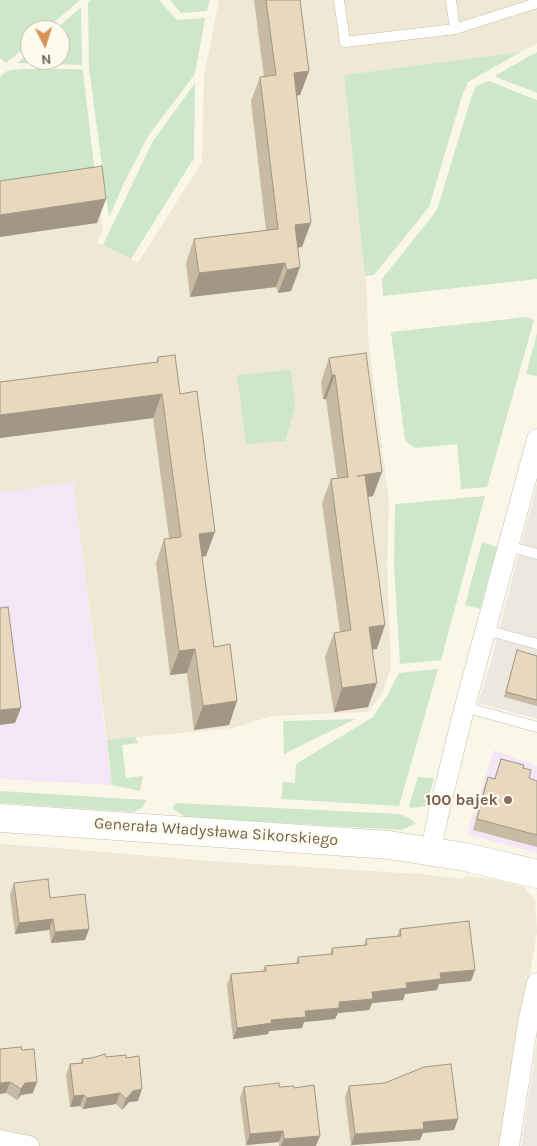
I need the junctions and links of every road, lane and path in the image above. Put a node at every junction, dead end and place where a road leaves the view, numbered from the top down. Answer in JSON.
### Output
{"nodes":[{"id":1,"x":339,"y":0,"type":"edge"},
{"id":2,"x":451,"y":0,"type":"edge"},
{"id":3,"x":537,"y":3,"type":"edge"},
{"id":4,"x":455,"y":29,"type":"junction"},
{"id":5,"x":537,"y":439,"type":"edge"},
{"id":6,"x":533,"y":468,"type":"edge"},
{"id":7,"x":508,"y":546,"type":"junction"},
{"id":8,"x":537,"y":554,"type":"edge"},
{"id":9,"x":486,"y":630,"type":"junction"},
{"id":10,"x":537,"y":644,"type":"edge"},
{"id":11,"x":464,"y":707,"type":"junction"},
{"id":12,"x":537,"y":727,"type":"edge"},
{"id":13,"x":0,"y":818,"type":"edge"},
{"id":14,"x":431,"y":850,"type":"junction"},
{"id":15,"x":537,"y":874,"type":"edge"},
{"id":16,"x":537,"y":983,"type":"edge"},
{"id":17,"x":533,"y":1023,"type":"edge"},
{"id":18,"x":0,"y":1140,"type":"edge"},
{"id":19,"x":29,"y":1146,"type":"edge"},
{"id":20,"x":509,"y":1146,"type":"edge"}],
"edges":[{"from":1,"to":4,"type":"lane"},
{"from":2,"to":4,"type":"lane"},
{"from":3,"to":4,"type":"lane"},
{"from":5,"to":6,"type":"street"},
{"from":6,"to":7,"type":"street"},
{"from":7,"to":8,"type":"lane"},
{"from":7,"to":9,"type":"street"},
{"from":9,"to":10,"type":"lane"},
{"from":9,"to":11,"type":"street"},
{"from":11,"to":12,"type":"lane"},
{"from":11,"to":14,"type":"street"},
{"from":13,"to":14,"type":"main road","name":"Generała Władysława Sikorskiego"},
{"from":14,"to":15,"type":"main road","name":"Generała Władysława Sikorskiego"},
{"from":16,"to":17,"type":"street"},
{"from":17,"to":20,"type":"street"},
{"from":18,"to":19,"type":"street"}]}
